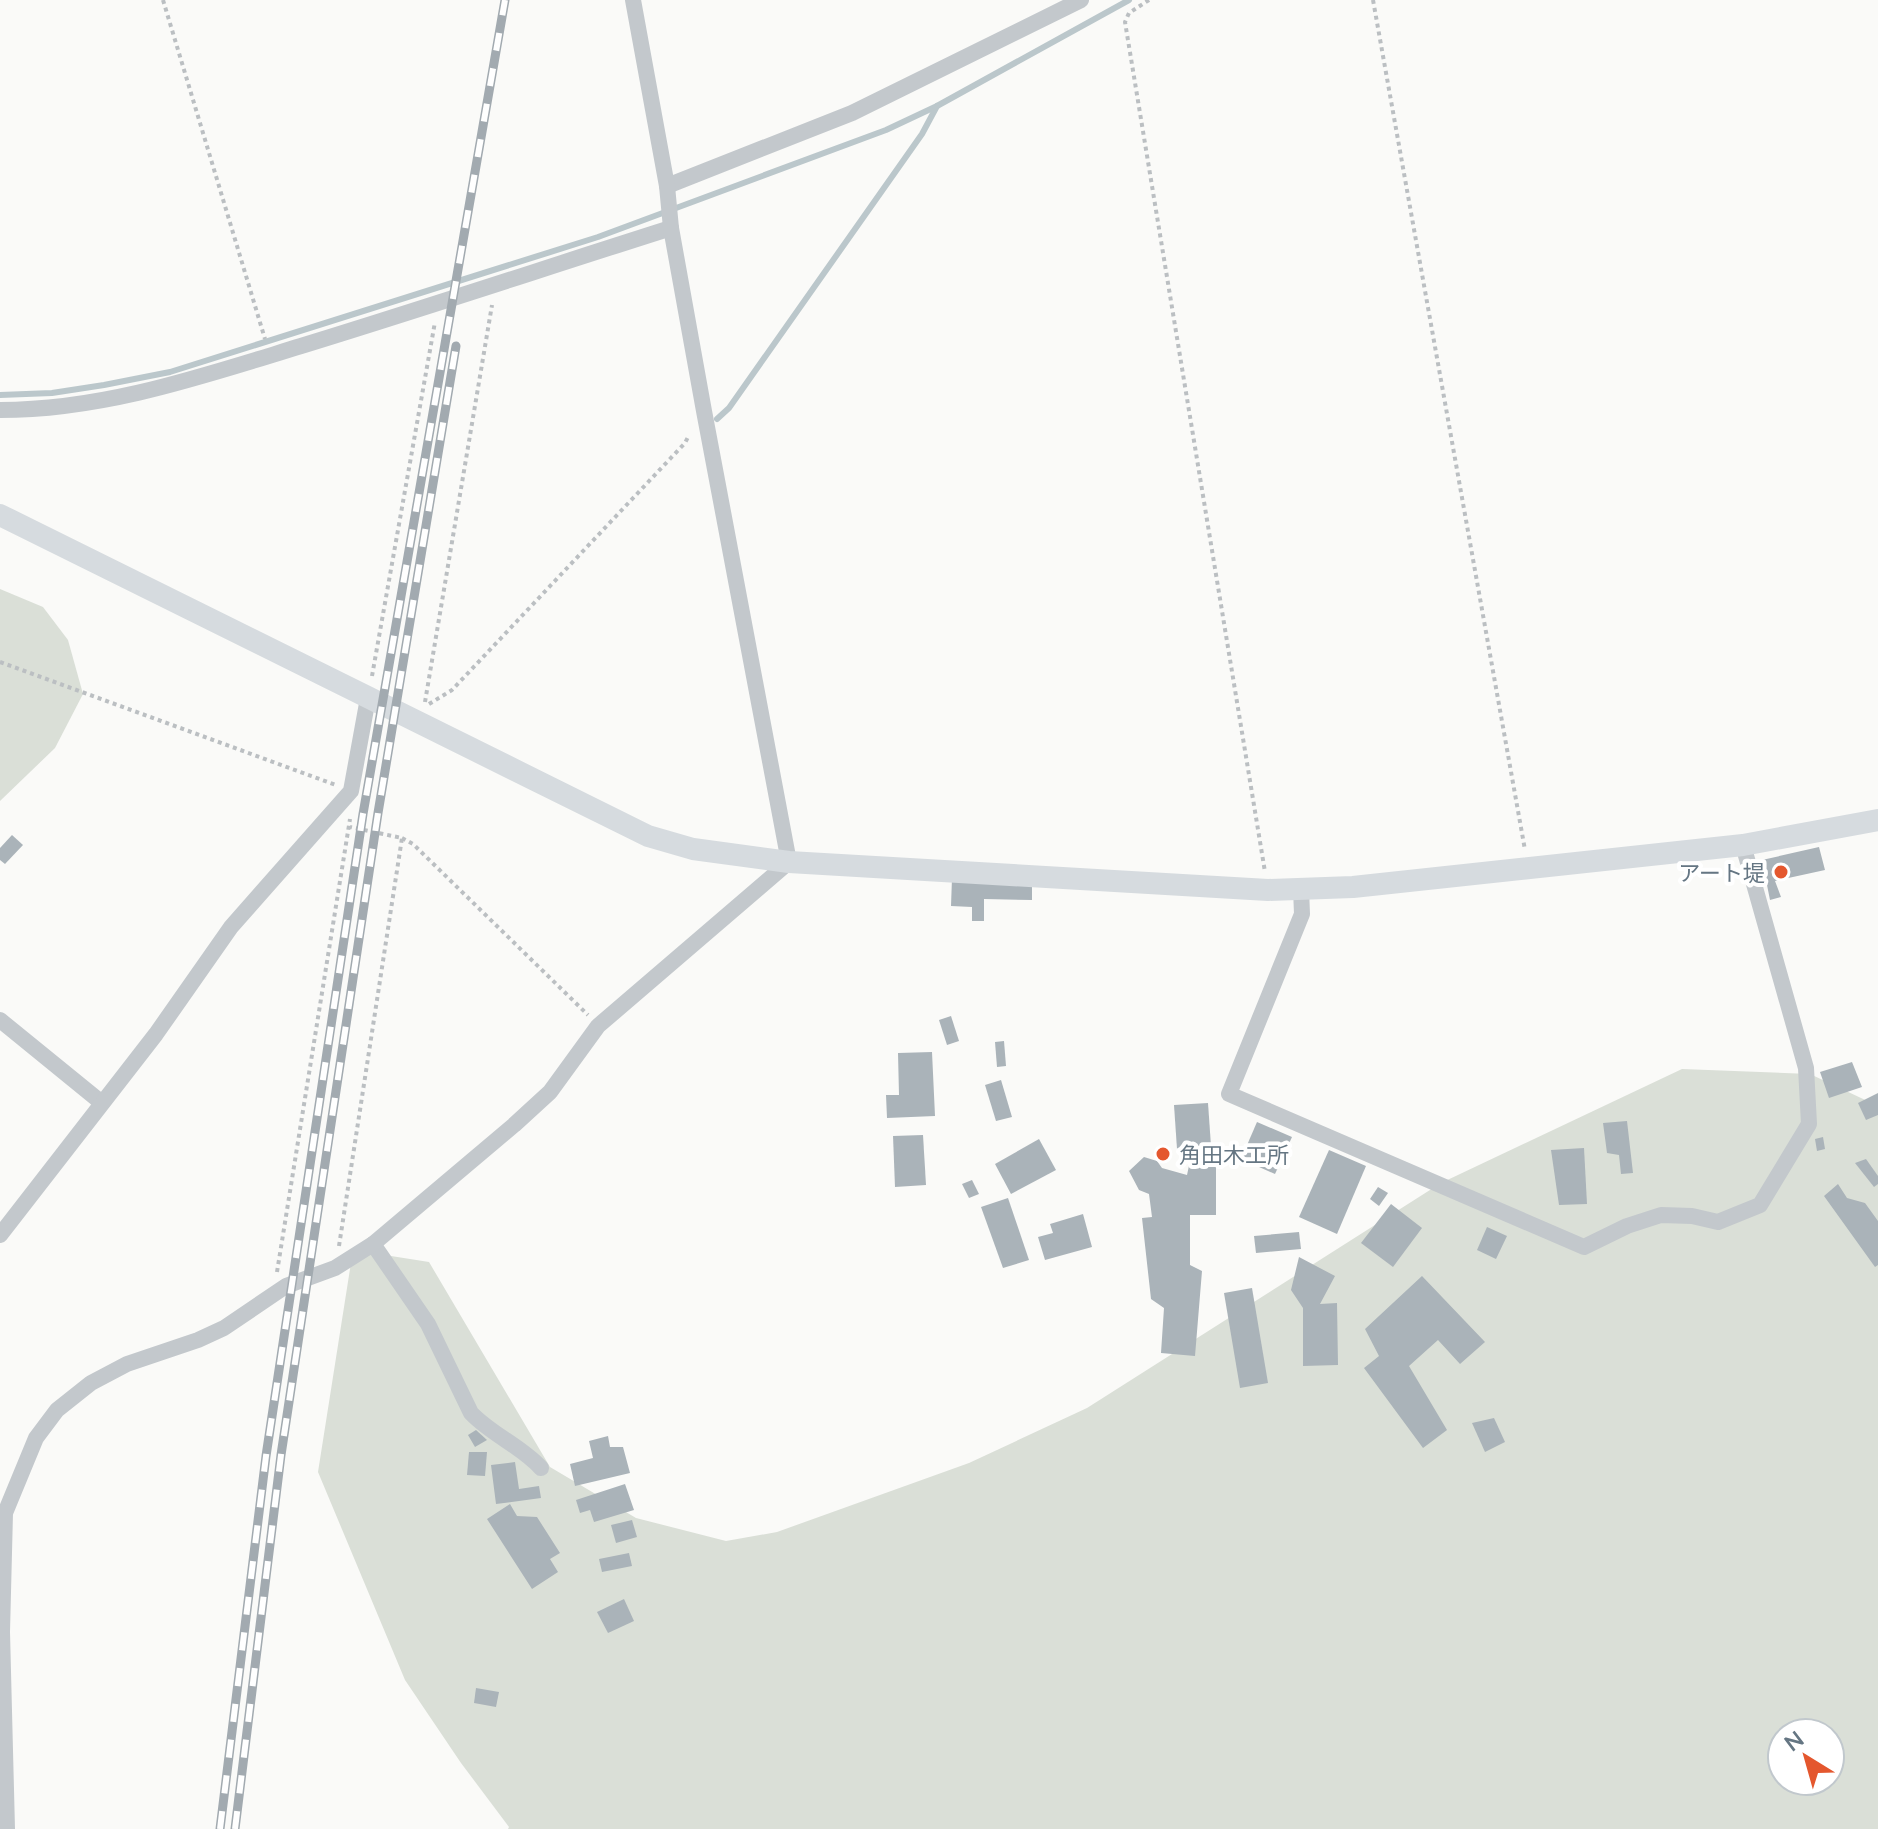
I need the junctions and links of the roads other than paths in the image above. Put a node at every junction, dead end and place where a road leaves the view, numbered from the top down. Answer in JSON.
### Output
{"nodes":[{"id":1,"x":633,"y":0,"type":"edge"},
{"id":2,"x":1081,"y":0,"type":"edge"},
{"id":3,"x":669,"y":208,"type":"junction"},
{"id":4,"x":0,"y":410,"type":"edge"},
{"id":5,"x":0,"y":515,"type":"edge"},
{"id":6,"x":368,"y":698,"type":"junction"},
{"id":7,"x":1878,"y":820,"type":"edge"},
{"id":8,"x":1743,"y":845,"type":"junction"},
{"id":9,"x":789,"y":862,"type":"junction"},
{"id":10,"x":1301,"y":889,"type":"junction"},
{"id":11,"x":0,"y":1020,"type":"edge"},
{"id":12,"x":102,"y":1103,"type":"junction"},
{"id":13,"x":0,"y":1235,"type":"edge"},
{"id":14,"x":373,"y":1244,"type":"junction"},
{"id":15,"x":541,"y":1468,"type":"dead end"},
{"id":16,"x":2,"y":1513,"type":"edge"},
{"id":17,"x":7,"y":1829,"type":"edge"}],
"edges":[{"from":1,"to":3,"type":"street"},
{"from":2,"to":3,"type":"street"},
{"from":3,"to":4,"type":"street"},
{"from":3,"to":9,"type":"street"},
{"from":5,"to":6,"type":"street"},
{"from":6,"to":9,"type":"street"},
{"from":6,"to":12,"type":"street"},
{"from":7,"to":8,"type":"street"},
{"from":8,"to":10,"type":"street"},
{"from":8,"to":10,"type":"street"},
{"from":9,"to":10,"type":"street"},
{"from":9,"to":14,"type":"street"},
{"from":11,"to":12,"type":"street"},
{"from":12,"to":13,"type":"street"},
{"from":14,"to":15,"type":"street"},
{"from":14,"to":16,"type":"street"},
{"from":16,"to":17,"type":"street"}]}
